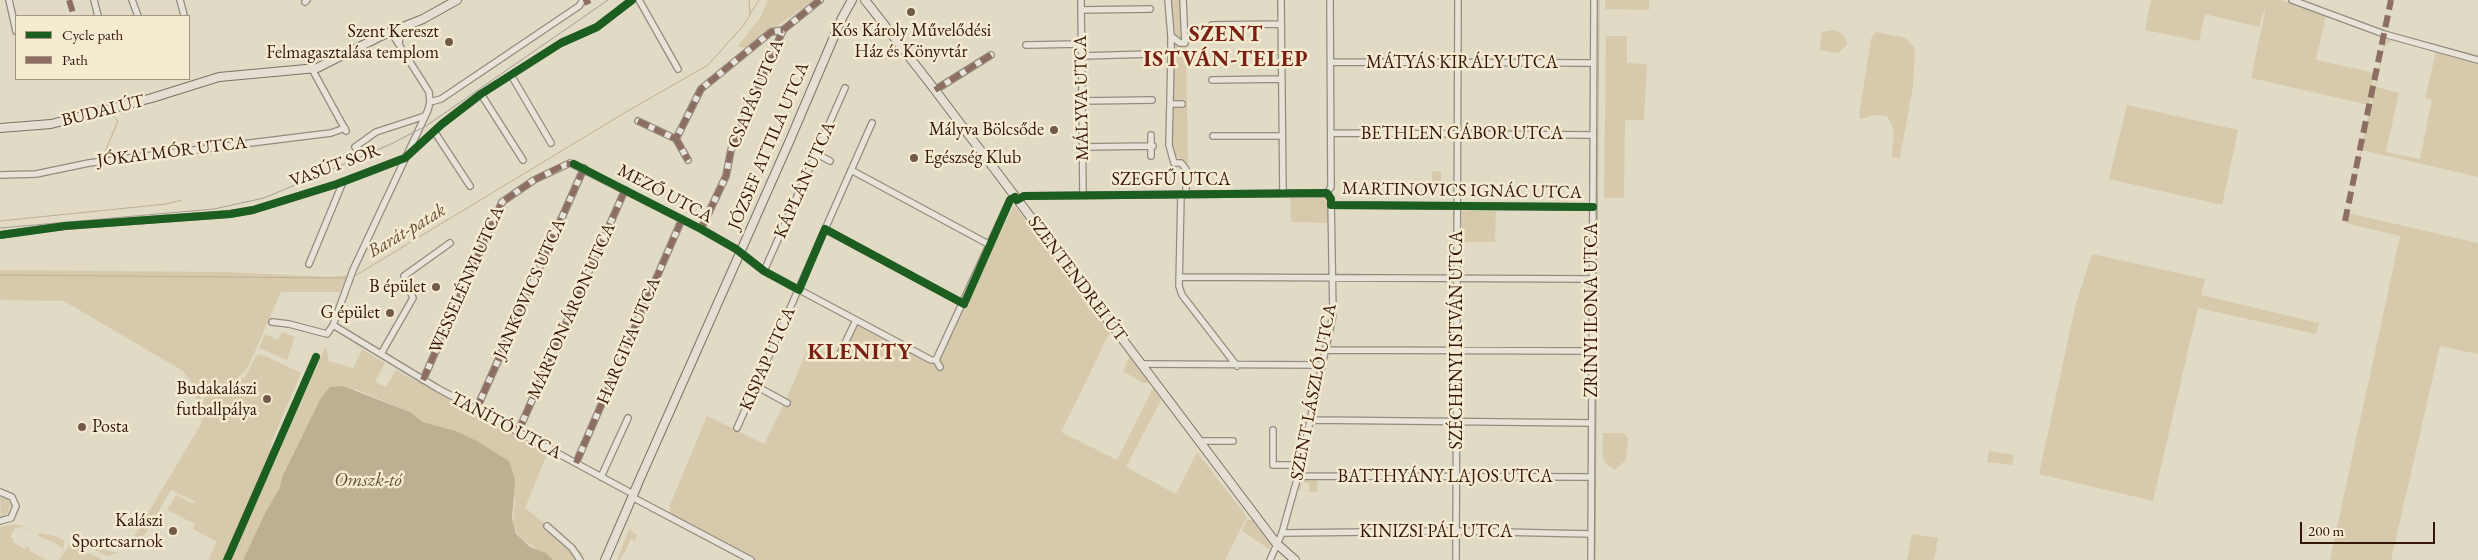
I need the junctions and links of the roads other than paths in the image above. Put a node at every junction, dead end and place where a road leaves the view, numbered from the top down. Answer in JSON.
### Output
{"nodes":[{"id":1,"x":9,"y":0,"type":"edge"},
{"id":2,"x":94,"y":0,"type":"edge"},
{"id":3,"x":132,"y":0,"type":"edge"},
{"id":4,"x":180,"y":0,"type":"edge"},
{"id":5,"x":457,"y":0,"type":"edge"},
{"id":6,"x":583,"y":0,"type":"edge"},
{"id":7,"x":632,"y":0,"type":"edge"},
{"id":8,"x":639,"y":0,"type":"edge"},
{"id":9,"x":820,"y":0,"type":"edge"},
{"id":10,"x":847,"y":0,"type":"edge"},
{"id":11,"x":852,"y":0,"type":"edge"},
{"id":12,"x":865,"y":0,"type":"edge"},
{"id":13,"x":869,"y":0,"type":"edge"},
{"id":14,"x":1081,"y":0,"type":"edge"},
{"id":15,"x":1168,"y":0,"type":"edge"},
{"id":16,"x":1183,"y":0,"type":"edge"},
{"id":17,"x":1281,"y":0,"type":"edge"},
{"id":18,"x":1330,"y":0,"type":"edge"},
{"id":19,"x":1458,"y":0,"type":"edge"},
{"id":20,"x":1594,"y":0,"type":"edge"},
{"id":21,"x":2292,"y":0,"type":"edge"},
{"id":22,"x":1150,"y":9,"type":"dead end"},
{"id":23,"x":1081,"y":10,"type":"junction"},
{"id":24,"x":98,"y":15,"type":"edge"},
{"id":25,"x":138,"y":15,"type":"edge"},
{"id":26,"x":184,"y":15,"type":"dead end"},
{"id":27,"x":879,"y":16,"type":"junction"},
{"id":28,"x":842,"y":18,"type":"junction"},
{"id":29,"x":1281,"y":24,"type":"junction"},
{"id":30,"x":1212,"y":25,"type":"dead end"},
{"id":31,"x":15,"y":27,"type":"edge"},
{"id":32,"x":783,"y":30,"type":"junction"},
{"id":33,"x":395,"y":33,"type":"junction"},
{"id":34,"x":1171,"y":36,"type":"junction"},
{"id":35,"x":399,"y":44,"type":"junction"},
{"id":36,"x":1081,"y":44,"type":"junction"},
{"id":37,"x":1026,"y":45,"type":"dead end"},
{"id":38,"x":1150,"y":54,"type":"dead end"},
{"id":39,"x":991,"y":55,"type":"dead end"},
{"id":40,"x":1081,"y":56,"type":"junction"},
{"id":41,"x":2478,"y":60,"type":"edge"},
{"id":42,"x":1331,"y":62,"type":"junction"},
{"id":43,"x":1593,"y":63,"type":"junction"},
{"id":44,"x":1459,"y":64,"type":"junction"},
{"id":45,"x":312,"y":69,"type":"junction"},
{"id":46,"x":678,"y":69,"type":"dead end"},
{"id":47,"x":511,"y":75,"type":"junction"},
{"id":48,"x":1212,"y":80,"type":"dead end"},
{"id":49,"x":1282,"y":80,"type":"junction"},
{"id":50,"x":845,"y":88,"type":"dead end"},
{"id":51,"x":935,"y":90,"type":"junction"},
{"id":52,"x":481,"y":94,"type":"junction"},
{"id":53,"x":1152,"y":100,"type":"dead end"},
{"id":54,"x":1082,"y":101,"type":"junction"},
{"id":55,"x":430,"y":102,"type":"junction"},
{"id":56,"x":1170,"y":104,"type":"junction"},
{"id":57,"x":1182,"y":104,"type":"dead end"},
{"id":58,"x":425,"y":116,"type":"junction"},
{"id":59,"x":638,"y":121,"type":"dead end"},
{"id":60,"x":872,"y":123,"type":"dead end"},
{"id":61,"x":0,"y":128,"type":"edge"},
{"id":62,"x":434,"y":131,"type":"junction"},
{"id":63,"x":1332,"y":133,"type":"junction"},
{"id":64,"x":1459,"y":134,"type":"junction"},
{"id":65,"x":1151,"y":135,"type":"dead end"},
{"id":66,"x":1592,"y":135,"type":"junction"},
{"id":67,"x":1213,"y":136,"type":"dead end"},
{"id":68,"x":1282,"y":136,"type":"junction"},
{"id":69,"x":676,"y":139,"type":"junction"},
{"id":70,"x":551,"y":143,"type":"dead end"},
{"id":71,"x":1152,"y":146,"type":"junction"},
{"id":72,"x":355,"y":147,"type":"dead end"},
{"id":73,"x":1082,"y":147,"type":"junction"},
{"id":74,"x":817,"y":154,"type":"junction"},
{"id":75,"x":1151,"y":156,"type":"dead end"},
{"id":76,"x":404,"y":158,"type":"junction"},
{"id":77,"x":523,"y":160,"type":"dead end"},
{"id":78,"x":688,"y":160,"type":"dead end"},
{"id":79,"x":830,"y":161,"type":"dead end"},
{"id":80,"x":574,"y":164,"type":"joint"},
{"id":81,"x":584,"y":168,"type":"junction"},
{"id":82,"x":851,"y":170,"type":"junction"},
{"id":83,"x":0,"y":175,"type":"edge"},
{"id":84,"x":343,"y":182,"type":"junction"},
{"id":85,"x":470,"y":186,"type":"dead end"},
{"id":86,"x":625,"y":190,"type":"junction"},
{"id":87,"x":1327,"y":193,"type":"junction"},
{"id":88,"x":1283,"y":194,"type":"junction"},
{"id":89,"x":1083,"y":195,"type":"junction"},
{"id":90,"x":1183,"y":195,"type":"junction"},
{"id":91,"x":1016,"y":198,"type":"junction"},
{"id":92,"x":1331,"y":205,"type":"junction"},
{"id":93,"x":1458,"y":206,"type":"junction"},
{"id":94,"x":1592,"y":207,"type":"junction"},
{"id":95,"x":682,"y":220,"type":"junction"},
{"id":96,"x":701,"y":229,"type":"junction"},
{"id":97,"x":825,"y":229,"type":"junction"},
{"id":98,"x":0,"y":235,"type":"edge"},
{"id":99,"x":450,"y":243,"type":"dead end"},
{"id":100,"x":990,"y":245,"type":"junction"},
{"id":101,"x":740,"y":254,"type":"junction"},
{"id":102,"x":309,"y":264,"type":"dead end"},
{"id":103,"x":764,"y":271,"type":"junction"},
{"id":104,"x":1179,"y":277,"type":"junction"},
{"id":105,"x":1333,"y":278,"type":"junction"},
{"id":106,"x":1457,"y":278,"type":"junction"},
{"id":107,"x":1592,"y":279,"type":"junction"},
{"id":108,"x":799,"y":290,"type":"junction"},
{"id":109,"x":964,"y":304,"type":"junction"},
{"id":110,"x":856,"y":320,"type":"junction"},
{"id":111,"x":272,"y":322,"type":"dead end"},
{"id":112,"x":333,"y":325,"type":"junction"},
{"id":113,"x":1456,"y":349,"type":"junction"},
{"id":114,"x":1325,"y":350,"type":"junction"},
{"id":115,"x":1592,"y":350,"type":"junction"},
{"id":116,"x":381,"y":354,"type":"junction"},
{"id":117,"x":839,"y":356,"type":"dead end"},
{"id":118,"x":936,"y":360,"type":"junction"},
{"id":119,"x":1142,"y":364,"type":"junction"},
{"id":120,"x":1322,"y":365,"type":"junction"},
{"id":121,"x":1237,"y":366,"type":"junction"},
{"id":122,"x":940,"y":367,"type":"dead end"},
{"id":123,"x":423,"y":380,"type":"junction"},
{"id":124,"x":756,"y":386,"type":"junction"},
{"id":125,"x":787,"y":403,"type":"dead end"},
{"id":126,"x":476,"y":410,"type":"junction"},
{"id":127,"x":628,"y":418,"type":"dead end"},
{"id":128,"x":1311,"y":420,"type":"junction"},
{"id":129,"x":1456,"y":421,"type":"junction"},
{"id":130,"x":1592,"y":423,"type":"junction"},
{"id":131,"x":737,"y":428,"type":"dead end"},
{"id":132,"x":1273,"y":430,"type":"dead end"},
{"id":133,"x":518,"y":432,"type":"junction"},
{"id":134,"x":1199,"y":441,"type":"junction"},
{"id":135,"x":1233,"y":441,"type":"dead end"},
{"id":136,"x":576,"y":464,"type":"junction"},
{"id":137,"x":1301,"y":465,"type":"junction"},
{"id":138,"x":1298,"y":476,"type":"junction"},
{"id":139,"x":1456,"y":476,"type":"junction"},
{"id":140,"x":602,"y":477,"type":"junction"},
{"id":141,"x":1591,"y":478,"type":"junction"},
{"id":142,"x":0,"y":492,"type":"edge"},
{"id":143,"x":633,"y":494,"type":"junction"},
{"id":144,"x":0,"y":521,"type":"edge"},
{"id":145,"x":547,"y":526,"type":"dead end"},
{"id":146,"x":1456,"y":531,"type":"junction"},
{"id":147,"x":1282,"y":533,"type":"junction"},
{"id":148,"x":1591,"y":534,"type":"junction"},
{"id":149,"x":1276,"y":543,"type":"junction"},
{"id":150,"x":580,"y":560,"type":"edge"},
{"id":151,"x":605,"y":560,"type":"edge"},
{"id":152,"x":751,"y":560,"type":"edge"},
{"id":153,"x":1270,"y":560,"type":"edge"},
{"id":154,"x":1295,"y":560,"type":"edge"},
{"id":155,"x":1456,"y":560,"type":"edge"},
{"id":156,"x":1591,"y":560,"type":"edge"}],
"edges":[{"from":1,"to":31,"type":"street"},
{"from":2,"to":24,"type":"street"},
{"from":3,"to":25,"type":"street"},
{"from":4,"to":26,"type":"street"},
{"from":5,"to":33,"type":"main road","name":"BUDAI ÚT"},
{"from":6,"to":55,"type":"street"},
{"from":7,"to":47,"type":"street","name":"VASÚT SOR"},
{"from":8,"to":46,"type":"street"},
{"from":9,"to":32,"type":"street","name":"CSAPÁS UTCA"},
{"from":10,"to":28,"type":"main road"},
{"from":11,"to":28,"type":"main road"},
{"from":12,"to":27,"type":"main road"},
{"from":13,"to":27,"type":"main road"},
{"from":14,"to":23,"type":"street","name":"MÁLYVA UTCA"},
{"from":15,"to":34,"type":"street"},
{"from":16,"to":34,"type":"street"},
{"from":17,"to":29,"type":"street"},
{"from":18,"to":42,"type":"street","name":"SZENT LÁSZLÓ UTCA"},
{"from":19,"to":44,"type":"street","name":"SZÉCHENYI ISTVÁN UTCA"},
{"from":20,"to":43,"type":"street","name":"ZRÍNYI ILONA UTCA"},
{"from":21,"to":41,"type":"street"},
{"from":22,"to":23,"type":"street"},
{"from":23,"to":36,"type":"street","name":"MÁLYVA UTCA"},
{"from":27,"to":51,"type":"main road","name":"SZENTENDREI ÚT"},
{"from":28,"to":101,"type":"main road","name":"JÓZSEF ATTILA UTCA"},
{"from":29,"to":30,"type":"street"},
{"from":29,"to":49,"type":"street"},
{"from":32,"to":69,"type":"street"},
{"from":32,"to":96,"type":"street","name":"CSAPÁS UTCA"},
{"from":33,"to":35,"type":"street"},
{"from":33,"to":35,"type":"street"},
{"from":33,"to":45,"type":"main road","name":"BUDAI ÚT"},
{"from":34,"to":56,"type":"street"},
{"from":35,"to":55,"type":"street"},
{"from":36,"to":37,"type":"street"},
{"from":36,"to":40,"type":"street","name":"MÁLYVA UTCA"},
{"from":38,"to":40,"type":"street"},
{"from":39,"to":51,"type":"street"},
{"from":40,"to":54,"type":"street","name":"MÁLYVA UTCA"},
{"from":42,"to":44,"type":"street","name":"MÁTYÁS KIRÁLY UTCA"},
{"from":42,"to":63,"type":"street","name":"SZENT LÁSZLÓ UTCA"},
{"from":43,"to":44,"type":"street","name":"MÁTYÁS KIRÁLY UTCA"},
{"from":43,"to":66,"type":"street","name":"ZRÍNYI ILONA UTCA"},
{"from":44,"to":64,"type":"street","name":"SZÉCHENYI ISTVÁN UTCA"},
{"from":45,"to":61,"type":"main road","name":"BUDAI ÚT"},
{"from":45,"to":83,"type":"street","name":"JÓKAI MÓR UTCA"},
{"from":47,"to":52,"type":"street","name":"VASÚT SOR"},
{"from":47,"to":70,"type":"street"},
{"from":48,"to":49,"type":"street"},
{"from":49,"to":68,"type":"street"},
{"from":50,"to":74,"type":"street","name":"KÁPLÁN UTCA"},
{"from":51,"to":91,"type":"main road","name":"SZENTENDREI ÚT"},
{"from":52,"to":62,"type":"street","name":"VASÚT SOR"},
{"from":52,"to":77,"type":"street"},
{"from":53,"to":54,"type":"street"},
{"from":54,"to":73,"type":"street","name":"MÁLYVA UTCA"},
{"from":55,"to":58,"type":"street"},
{"from":56,"to":57,"type":"street"},
{"from":56,"to":90,"type":"street"},
{"from":58,"to":72,"type":"street","name":"VASÚT SOR"},
{"from":58,"to":76,"type":"street"},
{"from":59,"to":69,"type":"street"},
{"from":60,"to":82,"type":"street","name":"KISPAP UTCA"},
{"from":62,"to":76,"type":"street","name":"VASÚT SOR"},
{"from":62,"to":85,"type":"street"},
{"from":63,"to":64,"type":"street","name":"BETHLEN GÁBOR UTCA"},
{"from":63,"to":87,"type":"street","name":"SZENT LÁSZLÓ UTCA"},
{"from":64,"to":66,"type":"street","name":"BETHLEN GÁBOR UTCA"},
{"from":64,"to":93,"type":"street","name":"SZÉCHENYI ISTVÁN UTCA"},
{"from":65,"to":71,"type":"street"},
{"from":66,"to":94,"type":"street","name":"ZRÍNYI ILONA UTCA"},
{"from":67,"to":68,"type":"street"},
{"from":68,"to":88,"type":"street"},
{"from":69,"to":78,"type":"street"},
{"from":71,"to":73,"type":"street"},
{"from":71,"to":75,"type":"street"},
{"from":73,"to":89,"type":"street","name":"MÁLYVA UTCA"},
{"from":74,"to":79,"type":"street"},
{"from":74,"to":103,"type":"street","name":"KÁPLÁN UTCA"},
{"from":76,"to":84,"type":"street","name":"VASÚT SOR"},
{"from":76,"to":112,"type":"street"},
{"from":80,"to":81,"type":"street","name":"MEZŐ UTCA"},
{"from":80,"to":123,"type":"street","name":"WESSELÉNYI UTCA"},
{"from":81,"to":86,"type":"street","name":"MEZŐ UTCA"},
{"from":81,"to":126,"type":"street","name":"JANKOVICS UTCA"},
{"from":82,"to":97,"type":"street","name":"KISPAP UTCA"},
{"from":82,"to":100,"type":"street"},
{"from":84,"to":98,"type":"street","name":"VASÚT SOR"},
{"from":84,"to":102,"type":"street","name":"VASÚT SOR"},
{"from":86,"to":95,"type":"street","name":"MEZŐ UTCA"},
{"from":86,"to":133,"type":"street","name":"MÁRTON ÁRON UTCA"},
{"from":87,"to":88,"type":"street","name":"SZEGFŰ UTCA"},
{"from":87,"to":92,"type":"street","name":"SZENT LÁSZLÓ UTCA"},
{"from":88,"to":90,"type":"street","name":"SZEGFŰ UTCA"},
{"from":89,"to":90,"type":"street","name":"SZEGFŰ UTCA"},
{"from":89,"to":91,"type":"street","name":"SZEGFŰ UTCA"},
{"from":90,"to":104,"type":"street"},
{"from":91,"to":100,"type":"street"},
{"from":91,"to":119,"type":"main road","name":"SZENTENDREI ÚT"},
{"from":92,"to":93,"type":"street","name":"MARTINOVICS IGNÁC UTCA"},
{"from":92,"to":105,"type":"street","name":"SZENT LÁSZLÓ UTCA"},
{"from":93,"to":94,"type":"street","name":"MARTINOVICS IGNÁC UTCA"},
{"from":93,"to":106,"type":"street","name":"SZÉCHENYI ISTVÁN UTCA"},
{"from":94,"to":107,"type":"street","name":"ZRÍNYI ILONA UTCA"},
{"from":95,"to":96,"type":"street","name":"MEZŐ UTCA"},
{"from":95,"to":136,"type":"street","name":"HARGITA UTCA"},
{"from":96,"to":101,"type":"street","name":"MEZŐ UTCA"},
{"from":97,"to":108,"type":"street","name":"KISPAP UTCA"},
{"from":97,"to":109,"type":"street"},
{"from":99,"to":116,"type":"street"},
{"from":100,"to":109,"type":"street"},
{"from":101,"to":103,"type":"street","name":"MEZŐ UTCA"},
{"from":101,"to":143,"type":"main road","name":"JÓZSEF ATTILA UTCA"},
{"from":103,"to":108,"type":"street","name":"MEZŐ UTCA"},
{"from":104,"to":105,"type":"street"},
{"from":104,"to":121,"type":"street"},
{"from":105,"to":106,"type":"street"},
{"from":105,"to":114,"type":"street","name":"SZENT LÁSZLÓ UTCA"},
{"from":106,"to":107,"type":"street"},
{"from":106,"to":113,"type":"street","name":"SZÉCHENYI ISTVÁN UTCA"},
{"from":107,"to":115,"type":"street","name":"ZRÍNYI ILONA UTCA"},
{"from":108,"to":110,"type":"street","name":"MEZŐ UTCA"},
{"from":108,"to":124,"type":"street","name":"KISPAP UTCA"},
{"from":109,"to":118,"type":"street"},
{"from":110,"to":117,"type":"street"},
{"from":110,"to":118,"type":"street","name":"MEZŐ UTCA"},
{"from":111,"to":112,"type":"street"},
{"from":112,"to":116,"type":"street","name":"TANÍTÓ UTCA"},
{"from":113,"to":114,"type":"street"},
{"from":113,"to":115,"type":"street"},
{"from":113,"to":129,"type":"street","name":"SZÉCHENYI ISTVÁN UTCA"},
{"from":114,"to":120,"type":"street","name":"SZENT LÁSZLÓ UTCA"},
{"from":115,"to":130,"type":"street","name":"ZRÍNYI ILONA UTCA"},
{"from":116,"to":123,"type":"street","name":"TANÍTÓ UTCA"},
{"from":118,"to":122,"type":"street"},
{"from":119,"to":121,"type":"street"},
{"from":119,"to":134,"type":"main road","name":"SZENTENDREI ÚT"},
{"from":120,"to":121,"type":"street"},
{"from":120,"to":128,"type":"street","name":"SZENT LÁSZLÓ UTCA"},
{"from":123,"to":126,"type":"street","name":"TANÍTÓ UTCA"},
{"from":124,"to":125,"type":"street"},
{"from":124,"to":131,"type":"street","name":"KISPAP UTCA"},
{"from":126,"to":133,"type":"street","name":"TANÍTÓ UTCA"},
{"from":127,"to":140,"type":"street"},
{"from":128,"to":129,"type":"street"},
{"from":128,"to":137,"type":"street","name":"SZENT LÁSZLÓ UTCA"},
{"from":129,"to":130,"type":"street"},
{"from":129,"to":139,"type":"street","name":"SZÉCHENYI ISTVÁN UTCA"},
{"from":130,"to":141,"type":"street","name":"ZRÍNYI ILONA UTCA"},
{"from":132,"to":137,"type":"street"},
{"from":133,"to":136,"type":"street","name":"TANÍTÓ UTCA"},
{"from":134,"to":135,"type":"street"},
{"from":134,"to":149,"type":"main road","name":"SZENTENDREI ÚT"},
{"from":136,"to":140,"type":"street","name":"TANÍTÓ UTCA"},
{"from":137,"to":138,"type":"street","name":"SZENT LÁSZLÓ UTCA"},
{"from":138,"to":139,"type":"street","name":"BATTHYÁNY LAJOS UTCA"},
{"from":138,"to":147,"type":"street","name":"SZENT LÁSZLÓ UTCA"},
{"from":139,"to":141,"type":"street","name":"BATTHYÁNY LAJOS UTCA"},
{"from":139,"to":146,"type":"street","name":"SZÉCHENYI ISTVÁN UTCA"},
{"from":140,"to":143,"type":"street","name":"TANÍTÓ UTCA"},
{"from":141,"to":148,"type":"street","name":"ZRÍNYI ILONA UTCA"},
{"from":142,"to":144,"type":"street"},
{"from":143,"to":151,"type":"main road","name":"JÓZSEF ATTILA UTCA"},
{"from":143,"to":152,"type":"street","name":"TANÍTÓ UTCA"},
{"from":145,"to":150,"type":"street"},
{"from":146,"to":147,"type":"street","name":"KINIZSI PÁL UTCA"},
{"from":146,"to":148,"type":"street","name":"KINIZSI PÁL UTCA"},
{"from":146,"to":155,"type":"street","name":"SZÉCHENYI ISTVÁN UTCA"},
{"from":147,"to":149,"type":"street","name":"SZENT LÁSZLÓ UTCA"},
{"from":148,"to":156,"type":"street","name":"ZRÍNYI ILONA UTCA"},
{"from":149,"to":153,"type":"street","name":"SZENT LÁSZLÓ UTCA"},
{"from":149,"to":154,"type":"main road","name":"SZENTENDREI ÚT"}]}
